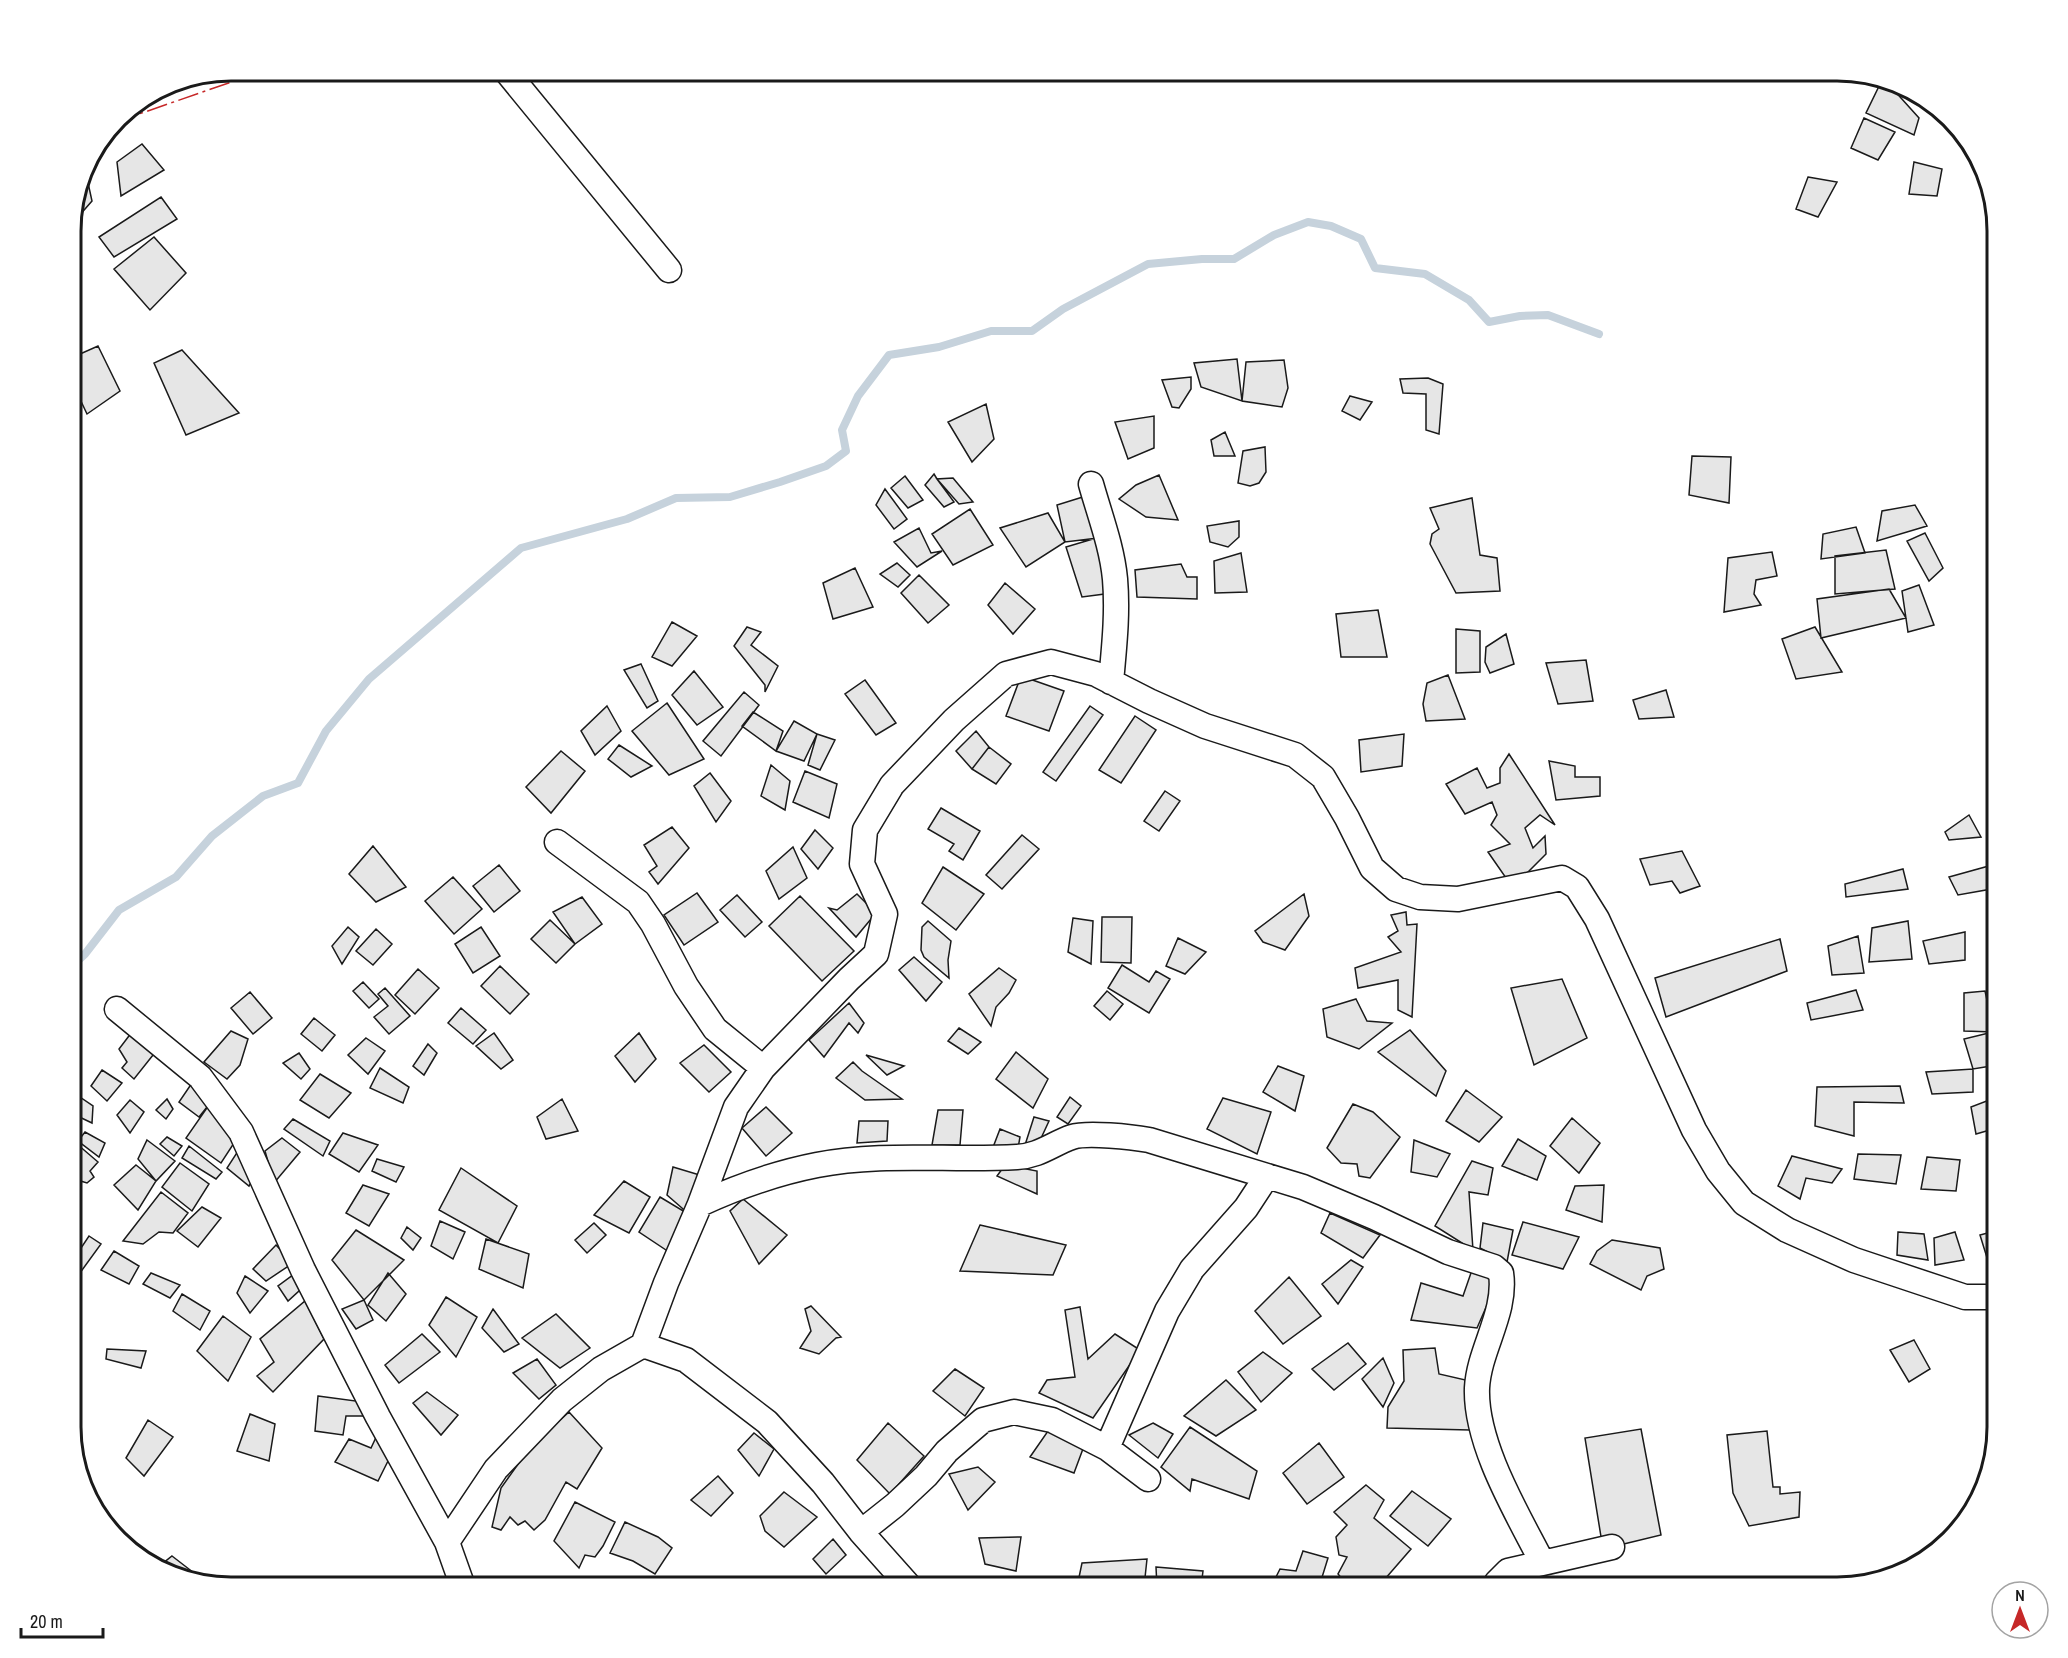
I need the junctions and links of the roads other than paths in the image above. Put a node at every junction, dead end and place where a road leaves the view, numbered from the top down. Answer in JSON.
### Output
{"nodes":[{"id":1,"x":515,"y":81,"type":"edge"},
{"id":2,"x":669,"y":270,"type":"dead end"},
{"id":3,"x":1091,"y":484,"type":"dead end"},
{"id":4,"x":1112,"y":682,"type":"junction"},
{"id":5,"x":557,"y":842,"type":"dead end"},
{"id":6,"x":117,"y":1009,"type":"dead end"},
{"id":7,"x":763,"y":1068,"type":"junction"},
{"id":8,"x":1267,"y":1176,"type":"junction"},
{"id":9,"x":700,"y":1204,"type":"junction"},
{"id":10,"x":1987,"y":1297,"type":"edge"},
{"id":11,"x":643,"y":1345,"type":"junction"},
{"id":12,"x":1107,"y":1448,"type":"junction"},
{"id":13,"x":1148,"y":1479,"type":"dead end"},
{"id":14,"x":861,"y":1532,"type":"junction"},
{"id":15,"x":447,"y":1542,"type":"junction"},
{"id":16,"x":1611,"y":1547,"type":"dead end"},
{"id":17,"x":1542,"y":1562,"type":"junction"},
{"id":18,"x":459,"y":1577,"type":"edge"},
{"id":19,"x":901,"y":1577,"type":"edge"},
{"id":20,"x":1503,"y":1577,"type":"edge"}],
"edges":[{"from":1,"to":2,"type":"street"},
{"from":3,"to":4,"type":"street"},
{"from":4,"to":7,"type":"street"},
{"from":4,"to":10,"type":"street"},
{"from":5,"to":7,"type":"street"},
{"from":6,"to":15,"type":"street"},
{"from":7,"to":9,"type":"street"},
{"from":8,"to":9,"type":"street"},
{"from":8,"to":12,"type":"street"},
{"from":8,"to":17,"type":"street"},
{"from":9,"to":11,"type":"street"},
{"from":11,"to":14,"type":"street"},
{"from":11,"to":15,"type":"street"},
{"from":12,"to":13,"type":"street"},
{"from":12,"to":14,"type":"street"},
{"from":14,"to":19,"type":"street"},
{"from":15,"to":18,"type":"street"},
{"from":16,"to":17,"type":"street"},
{"from":17,"to":20,"type":"street"}]}
